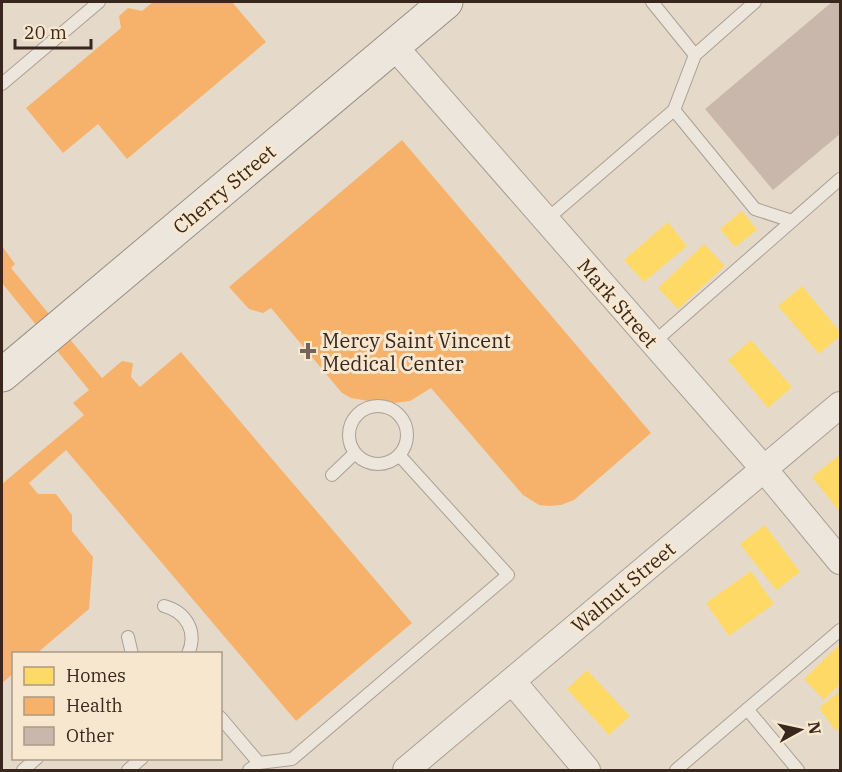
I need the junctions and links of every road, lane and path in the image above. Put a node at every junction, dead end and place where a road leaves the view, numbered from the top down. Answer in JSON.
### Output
{"nodes":[{"id":1,"x":99,"y":2,"type":"edge"},
{"id":2,"x":446,"y":2,"type":"edge"},
{"id":3,"x":652,"y":2,"type":"edge"},
{"id":4,"x":755,"y":2,"type":"edge"},
{"id":5,"x":394,"y":46,"type":"junction"},
{"id":6,"x":695,"y":56,"type":"junction"},
{"id":7,"x":2,"y":84,"type":"edge"},
{"id":8,"x":674,"y":110,"type":"junction"},
{"id":9,"x":840,"y":179,"type":"edge"},
{"id":10,"x":546,"y":220,"type":"junction"},
{"id":11,"x":792,"y":221,"type":"junction"},
{"id":12,"x":653,"y":343,"type":"junction"},
{"id":13,"x":2,"y":375,"type":"edge"},
{"id":14,"x":840,"y":405,"type":"edge"},
{"id":15,"x":355,"y":453,"type":"junction"},
{"id":16,"x":399,"y":455,"type":"junction"},
{"id":17,"x":764,"y":469,"type":"junction"},
{"id":18,"x":332,"y":475,"type":"dead end"},
{"id":19,"x":840,"y":561,"type":"edge"},
{"id":20,"x":164,"y":606,"type":"dead end"},
{"id":21,"x":840,"y":630,"type":"edge"},
{"id":22,"x":128,"y":637,"type":"dead end"},
{"id":23,"x":132,"y":652,"type":"edge"},
{"id":24,"x":189,"y":652,"type":"edge"},
{"id":25,"x":512,"y":681,"type":"junction"},
{"id":26,"x":747,"y":710,"type":"junction"},
{"id":27,"x":222,"y":720,"type":"edge"},
{"id":28,"x":36,"y":760,"type":"edge"},
{"id":29,"x":141,"y":760,"type":"edge"},
{"id":30,"x":254,"y":767,"type":"edge"},
{"id":31,"x":23,"y":771,"type":"edge"},
{"id":32,"x":128,"y":771,"type":"edge"},
{"id":33,"x":406,"y":771,"type":"edge"},
{"id":34,"x":587,"y":771,"type":"edge"},
{"id":35,"x":676,"y":771,"type":"edge"},
{"id":36,"x":798,"y":771,"type":"edge"}],
"edges":[{"from":1,"to":7,"type":"lane"},
{"from":2,"to":5,"type":"main road","name":"Cherry Street"},
{"from":3,"to":6,"type":"lane"},
{"from":4,"to":6,"type":"lane"},
{"from":5,"to":10,"type":"street","name":"Mark Street"},
{"from":5,"to":13,"type":"main road","name":"Cherry Street"},
{"from":6,"to":8,"type":"lane"},
{"from":8,"to":10,"type":"lane"},
{"from":8,"to":11,"type":"lane"},
{"from":9,"to":11,"type":"lane"},
{"from":10,"to":12,"type":"street","name":"Mark Street"},
{"from":11,"to":12,"type":"lane"},
{"from":12,"to":17,"type":"street","name":"Mark Street"},
{"from":14,"to":17,"type":"street","name":"Walnut Street"},
{"from":15,"to":16,"type":"lane"},
{"from":15,"to":16,"type":"lane"},
{"from":15,"to":18,"type":"lane"},
{"from":16,"to":30,"type":"lane"},
{"from":17,"to":19,"type":"street","name":"Mark Street"},
{"from":17,"to":25,"type":"street","name":"Walnut Street"},
{"from":20,"to":24,"type":"lane"},
{"from":21,"to":26,"type":"lane"},
{"from":22,"to":23,"type":"lane"},
{"from":25,"to":33,"type":"street","name":"Walnut Street"},
{"from":25,"to":34,"type":"street"},
{"from":26,"to":35,"type":"lane"},
{"from":26,"to":36,"type":"lane"},
{"from":27,"to":30,"type":"lane"},
{"from":28,"to":31,"type":"lane"},
{"from":29,"to":32,"type":"lane"}]}
